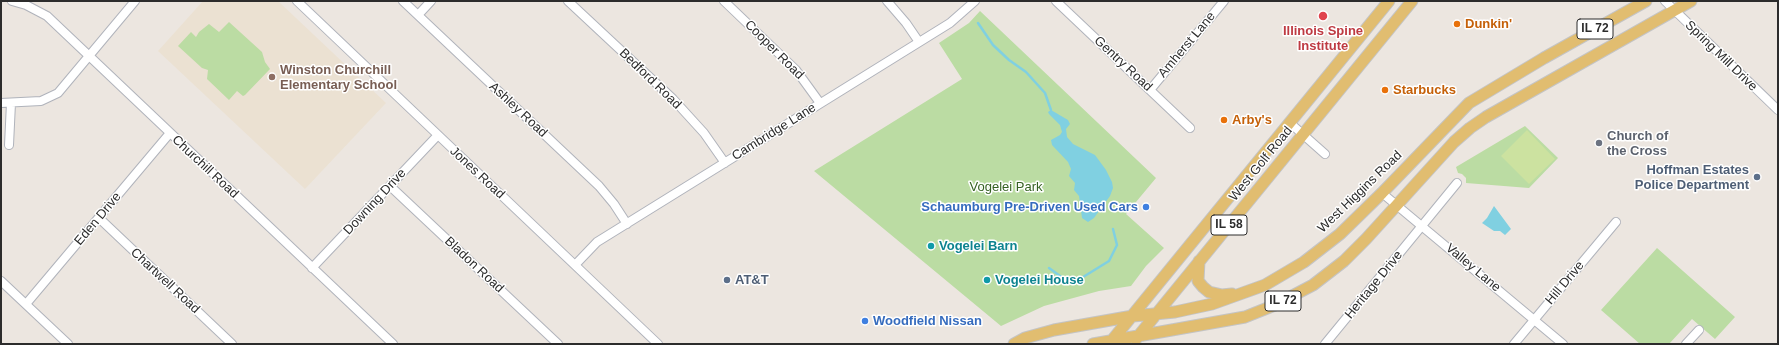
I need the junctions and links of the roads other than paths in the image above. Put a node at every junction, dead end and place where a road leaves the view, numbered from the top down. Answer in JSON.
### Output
{"nodes":[{"id":1,"x":12,"y":1,"type":"edge"},
{"id":2,"x":135,"y":1,"type":"edge"},
{"id":3,"x":297,"y":1,"type":"edge"},
{"id":4,"x":403,"y":1,"type":"edge"},
{"id":5,"x":431,"y":1,"type":"edge"},
{"id":6,"x":568,"y":1,"type":"edge"},
{"id":7,"x":724,"y":1,"type":"edge"},
{"id":8,"x":887,"y":1,"type":"edge"},
{"id":9,"x":975,"y":1,"type":"edge"},
{"id":10,"x":1056,"y":1,"type":"edge"},
{"id":11,"x":1069,"y":1,"type":"edge"},
{"id":12,"x":1224,"y":1,"type":"edge"},
{"id":13,"x":1389,"y":1,"type":"edge"},
{"id":14,"x":1412,"y":1,"type":"edge"},
{"id":15,"x":1646,"y":1,"type":"edge"},
{"id":16,"x":1665,"y":1,"type":"edge"},
{"id":17,"x":1691,"y":1,"type":"edge"},
{"id":18,"x":1063,"y":8,"type":"junction"},
{"id":19,"x":1673,"y":11,"type":"junction"},
{"id":20,"x":418,"y":16,"type":"junction"},
{"id":21,"x":919,"y":42,"type":"junction"},
{"id":22,"x":88,"y":56,"type":"junction"},
{"id":23,"x":1150,"y":90,"type":"junction"},
{"id":24,"x":1,"y":103,"type":"edge"},
{"id":25,"x":11,"y":103,"type":"junction"},
{"id":26,"x":820,"y":103,"type":"junction"},
{"id":27,"x":1778,"y":110,"type":"edge"},
{"id":28,"x":1290,"y":123,"type":"junction"},
{"id":29,"x":1190,"y":128,"type":"dead end"},
{"id":30,"x":170,"y":134,"type":"junction"},
{"id":31,"x":438,"y":135,"type":"junction"},
{"id":32,"x":1303,"y":135,"type":"junction"},
{"id":33,"x":9,"y":145,"type":"dead end"},
{"id":34,"x":1325,"y":154,"type":"dead end"},
{"id":35,"x":725,"y":163,"type":"junction"},
{"id":36,"x":1457,"y":183,"type":"dead end"},
{"id":37,"x":390,"y":186,"type":"junction"},
{"id":38,"x":1382,"y":193,"type":"junction"},
{"id":39,"x":1397,"y":205,"type":"junction"},
{"id":40,"x":99,"y":218,"type":"junction"},
{"id":41,"x":1616,"y":222,"type":"dead end"},
{"id":42,"x":627,"y":224,"type":"junction"},
{"id":43,"x":1422,"y":226,"type":"junction"},
{"id":44,"x":1199,"y":261,"type":"junction"},
{"id":45,"x":575,"y":265,"type":"junction"},
{"id":46,"x":312,"y":268,"type":"junction"},
{"id":47,"x":1,"y":281,"type":"edge"},
{"id":48,"x":1246,"y":292,"type":"junction"},
{"id":49,"x":26,"y":304,"type":"junction"},
{"id":50,"x":1155,"y":314,"type":"junction"},
{"id":51,"x":1133,"y":316,"type":"junction"},
{"id":52,"x":1534,"y":320,"type":"junction"},
{"id":53,"x":1699,"y":330,"type":"dead end"},
{"id":54,"x":1134,"y":340,"type":"edge"},
{"id":55,"x":1110,"y":342,"type":"edge"},
{"id":56,"x":68,"y":344,"type":"edge"},
{"id":57,"x":232,"y":344,"type":"edge"},
{"id":58,"x":393,"y":344,"type":"edge"},
{"id":59,"x":558,"y":344,"type":"edge"},
{"id":60,"x":658,"y":344,"type":"edge"},
{"id":61,"x":1014,"y":344,"type":"edge"},
{"id":62,"x":1093,"y":344,"type":"edge"},
{"id":63,"x":1325,"y":344,"type":"edge"},
{"id":64,"x":1514,"y":344,"type":"edge"},
{"id":65,"x":1563,"y":344,"type":"edge"},
{"id":66,"x":1686,"y":344,"type":"edge"}],
"edges":[{"from":1,"to":22,"type":"street","name":"Churchill Road"},
{"from":2,"to":22,"type":"street"},
{"from":3,"to":31,"type":"street","name":"Jones Road"},
{"from":4,"to":20,"type":"street","name":"Ashley Road"},
{"from":5,"to":20,"type":"street"},
{"from":6,"to":35,"type":"street","name":"Bedford Road"},
{"from":7,"to":26,"type":"street","name":"Cooper Road"},
{"from":8,"to":21,"type":"street"},
{"from":9,"to":21,"type":"street","name":"Cambridge Lane"},
{"from":10,"to":18,"type":"street","name":"Gentry Road"},
{"from":11,"to":18,"type":"street"},
{"from":12,"to":23,"type":"street","name":"Amherst Lane"},
{"from":13,"to":28,"type":"main road","name":"West Golf Road","number":"IL 58"},
{"from":14,"to":32,"type":"main road","name":"West Golf Road","number":"IL 58"},
{"from":15,"to":38,"type":"main road","name":"West Higgins Road","number":"IL 72"},
{"from":16,"to":19,"type":"street","name":"Spring Mill Drive"},
{"from":17,"to":19,"type":"main road","number":"IL 72"},
{"from":18,"to":23,"type":"street","name":"Gentry Road"},
{"from":19,"to":27,"type":"street","name":"Spring Mill Drive"},
{"from":19,"to":39,"type":"main road","number":"IL 72"},
{"from":20,"to":42,"type":"street","name":"Ashley Road"},
{"from":21,"to":26,"type":"street","name":"Cambridge Lane"},
{"from":22,"to":25,"type":"street"},
{"from":22,"to":30,"type":"street","name":"Churchill Road"},
{"from":23,"to":29,"type":"street","name":"Gentry Road"},
{"from":24,"to":25,"type":"street"},
{"from":25,"to":33,"type":"street"},
{"from":26,"to":35,"type":"street","name":"Cambridge Lane"},
{"from":28,"to":32,"type":"street"},
{"from":28,"to":51,"type":"main road","name":"West Golf Road","number":"IL 58"},
{"from":30,"to":40,"type":"street","name":"Eden Drive"},
{"from":30,"to":46,"type":"street","name":"Churchill Road"},
{"from":31,"to":37,"type":"street","name":"Downing Drive"},
{"from":31,"to":45,"type":"street","name":"Jones Road"},
{"from":32,"to":34,"type":"street"},
{"from":32,"to":44,"type":"main road","name":"West Golf Road","number":"IL 58"},
{"from":35,"to":42,"type":"street","name":"Cambridge Lane"},
{"from":36,"to":43,"type":"street","name":"Heritage Drive"},
{"from":37,"to":46,"type":"street","name":"Downing Drive"},
{"from":37,"to":59,"type":"street","name":"Bladon Road"},
{"from":38,"to":39,"type":"street","name":"Valley Lane"},
{"from":38,"to":48,"type":"main road","name":"West Higgins Road","number":"IL 72"},
{"from":39,"to":43,"type":"street","name":"Valley Lane"},
{"from":39,"to":54,"type":"main road","number":"IL 72"},
{"from":40,"to":49,"type":"street","name":"Eden Drive"},
{"from":40,"to":57,"type":"street","name":"Chartwell Road"},
{"from":41,"to":52,"type":"street","name":"Hill Drive"},
{"from":42,"to":45,"type":"street","name":"Cambridge Lane"},
{"from":43,"to":52,"type":"street","name":"Valley Lane"},
{"from":43,"to":63,"type":"street","name":"Heritage Drive"},
{"from":44,"to":48,"type":"main road"},
{"from":44,"to":50,"type":"main road","name":"West Golf Road","number":"IL 58"},
{"from":45,"to":60,"type":"street","name":"Jones Road"},
{"from":46,"to":58,"type":"street","name":"Churchill Road"},
{"from":47,"to":49,"type":"street"},
{"from":48,"to":50,"type":"main road","name":"West Higgins Road","number":"IL 72"},
{"from":49,"to":56,"type":"street"},
{"from":50,"to":51,"type":"main road","name":"West Higgins Road","number":"IL 72"},
{"from":50,"to":54,"type":"main road","name":"West Golf Road","number":"IL 58"},
{"from":51,"to":55,"type":"main road","name":"West Golf Road","number":"IL 58"},
{"from":51,"to":61,"type":"main road","name":"West Higgins Road","number":"IL 72"},
{"from":52,"to":64,"type":"street","name":"Hill Drive"},
{"from":52,"to":65,"type":"street","name":"Valley Lane"},
{"from":53,"to":66,"type":"street"},
{"from":54,"to":55,"type":"main road","number":"IL 72"},
{"from":55,"to":62,"type":"main road","number":"IL 72"}]}
